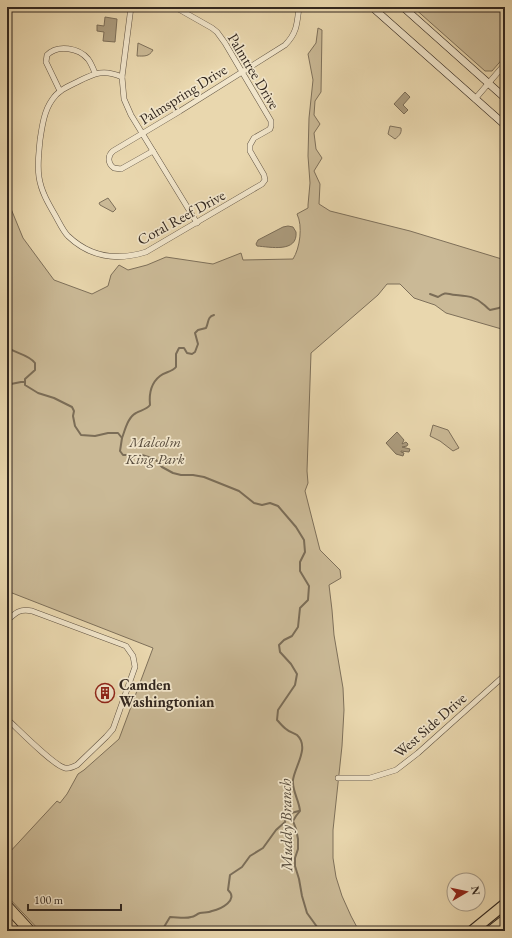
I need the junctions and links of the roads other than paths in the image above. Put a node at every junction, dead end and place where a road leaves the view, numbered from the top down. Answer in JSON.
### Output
{"nodes":[{"id":1,"x":131,"y":7,"type":"edge"},
{"id":2,"x":175,"y":7,"type":"edge"},
{"id":3,"x":299,"y":7,"type":"edge"},
{"id":4,"x":372,"y":7,"type":"edge"},
{"id":5,"x":402,"y":7,"type":"edge"},
{"id":6,"x":505,"y":64,"type":"edge"},
{"id":7,"x":242,"y":72,"type":"junction"},
{"id":8,"x":95,"y":73,"type":"junction"},
{"id":9,"x":122,"y":77,"type":"junction"},
{"id":10,"x":488,"y":84,"type":"junction"},
{"id":11,"x":60,"y":91,"type":"junction"},
{"id":12,"x":505,"y":98,"type":"edge"},
{"id":13,"x":476,"y":99,"type":"junction"},
{"id":14,"x":505,"y":125,"type":"edge"},
{"id":15,"x":142,"y":133,"type":"junction"},
{"id":16,"x":153,"y":151,"type":"junction"},
{"id":17,"x":265,"y":180,"type":"joint"},
{"id":18,"x":197,"y":223,"type":"junction"},
{"id":19,"x":7,"y":622,"type":"edge"},
{"id":20,"x":505,"y":675,"type":"edge"},
{"id":21,"x":7,"y":718,"type":"edge"},
{"id":22,"x":338,"y":778,"type":"dead end"},
{"id":23,"x":505,"y":904,"type":"edge"},
{"id":24,"x":7,"y":906,"type":"edge"},
{"id":25,"x":505,"y":920,"type":"edge"},
{"id":26,"x":30,"y":931,"type":"edge"},
{"id":27,"x":472,"y":931,"type":"edge"},
{"id":28,"x":491,"y":931,"type":"edge"}],
"edges":[{"from":1,"to":9,"type":"street"},
{"from":2,"to":7,"type":"street","name":"Palmtree Drive"},
{"from":3,"to":7,"type":"street","name":"Palmspring Drive"},
{"from":4,"to":13,"type":"main road"},
{"from":5,"to":10,"type":"main road"},
{"from":6,"to":10,"type":"street"},
{"from":7,"to":15,"type":"street","name":"Palmspring Drive"},
{"from":7,"to":17,"type":"street","name":"Palmtree Drive"},
{"from":8,"to":9,"type":"street"},
{"from":8,"to":11,"type":"street","name":"Coral Reef Drive"},
{"from":8,"to":11,"type":"street"},
{"from":9,"to":15,"type":"street"},
{"from":10,"to":12,"type":"main road"},
{"from":10,"to":13,"type":"street"},
{"from":11,"to":18,"type":"street","name":"Coral Reef Drive"},
{"from":13,"to":14,"type":"main road"},
{"from":15,"to":16,"type":"street"},
{"from":15,"to":16,"type":"street","name":"Palmspring Drive"},
{"from":16,"to":18,"type":"street"},
{"from":17,"to":18,"type":"street","name":"Coral Reef Drive"},
{"from":19,"to":21,"type":"street"},
{"from":20,"to":22,"type":"street","name":"West Side Drive"},
{"from":23,"to":27,"type":"highway"},
{"from":24,"to":26,"type":"highway"},
{"from":25,"to":28,"type":"highway"}]}
